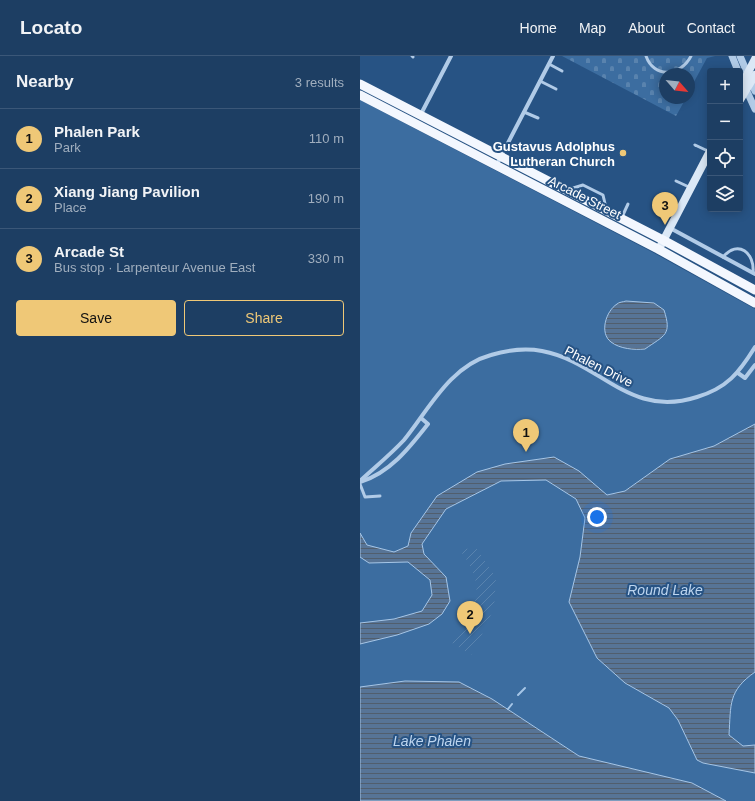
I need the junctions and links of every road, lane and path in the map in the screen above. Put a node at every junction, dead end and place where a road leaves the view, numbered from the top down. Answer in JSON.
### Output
{"nodes":[{"id":1,"x":451,"y":56,"type":"edge"},
{"id":2,"x":553,"y":56,"type":"edge"},
{"id":3,"x":646,"y":56,"type":"edge"},
{"id":4,"x":691,"y":56,"type":"edge"},
{"id":5,"x":732,"y":56,"type":"edge"},
{"id":6,"x":740,"y":56,"type":"edge"},
{"id":7,"x":755,"y":59,"type":"edge"},
{"id":8,"x":549,"y":64,"type":"junction"},
{"id":9,"x":737,"y":68,"type":"edge"},
{"id":10,"x":562,"y":71,"type":"dead end"},
{"id":11,"x":540,"y":81,"type":"junction"},
{"id":12,"x":746,"y":81,"type":"edge"},
{"id":13,"x":360,"y":84,"type":"edge"},
{"id":14,"x":556,"y":89,"type":"dead end"},
{"id":15,"x":755,"y":91,"type":"edge"},
{"id":16,"x":360,"y":95,"type":"edge"},
{"id":17,"x":755,"y":109,"type":"edge"},
{"id":18,"x":524,"y":112,"type":"junction"},
{"id":19,"x":420,"y":115,"type":"junction"},
{"id":20,"x":538,"y":118,"type":"dead end"},
{"id":21,"x":416,"y":124,"type":"junction"},
{"id":22,"x":695,"y":145,"type":"dead end"},
{"id":23,"x":707,"y":150,"type":"edge"},
{"id":24,"x":501,"y":157,"type":"junction"},
{"id":25,"x":707,"y":157,"type":"edge"},
{"id":26,"x":496,"y":166,"type":"junction"},
{"id":27,"x":676,"y":181,"type":"dead end"},
{"id":28,"x":691,"y":188,"type":"junction"},
{"id":29,"x":566,"y":191,"type":"junction"},
{"id":30,"x":628,"y":204,"type":"dead end"},
{"id":31,"x":607,"y":212,"type":"junction"},
{"id":32,"x":620,"y":219,"type":"junction"},
{"id":33,"x":670,"y":228,"type":"junction"},
{"id":34,"x":663,"y":240,"type":"junction"},
{"id":35,"x":658,"y":249,"type":"junction"},
{"id":36,"x":723,"y":257,"type":"junction"},
{"id":37,"x":754,"y":274,"type":"edge"},
{"id":38,"x":755,"y":290,"type":"edge"},
{"id":39,"x":755,"y":302,"type":"edge"},
{"id":40,"x":755,"y":349,"type":"edge"},
{"id":41,"x":755,"y":365,"type":"edge"},
{"id":42,"x":738,"y":373,"type":"junction"},
{"id":43,"x":421,"y":418,"type":"junction"},
{"id":44,"x":360,"y":483,"type":"edge"},
{"id":45,"x":380,"y":496,"type":"dead end"}],
"edges":[{"from":1,"to":19,"type":"street"},
{"from":2,"to":8,"type":"street"},
{"from":3,"to":4,"type":"lane"},
{"from":5,"to":9,"type":"street"},
{"from":6,"to":12,"type":"street"},
{"from":7,"to":12,"type":"main road"},
{"from":8,"to":10,"type":"lane"},
{"from":8,"to":11,"type":"street"},
{"from":11,"to":14,"type":"lane"},
{"from":11,"to":18,"type":"street"},
{"from":12,"to":15,"type":"street"},
{"from":12,"to":17,"type":"street"},
{"from":13,"to":19,"type":"main road","name":"Arcade Street"},
{"from":16,"to":21,"type":"main road","name":"Arcade Street"},
{"from":18,"to":20,"type":"lane"},
{"from":18,"to":24,"type":"street"},
{"from":19,"to":21,"type":"street"},
{"from":19,"to":24,"type":"main road","name":"Arcade Street"},
{"from":21,"to":26,"type":"main road","name":"Arcade Street"},
{"from":22,"to":23,"type":"lane"},
{"from":24,"to":26,"type":"street"},
{"from":24,"to":29,"type":"main road","name":"Arcade Street"},
{"from":25,"to":28,"type":"main road"},
{"from":26,"to":35,"type":"main road","name":"Arcade Street"},
{"from":27,"to":28,"type":"lane"},
{"from":28,"to":33,"type":"main road"},
{"from":29,"to":31,"type":"main road","name":"Arcade Street"},
{"from":29,"to":31,"type":"lane"},
{"from":30,"to":32,"type":"lane"},
{"from":31,"to":32,"type":"main road","name":"Arcade Street"},
{"from":32,"to":34,"type":"main road","name":"Arcade Street"},
{"from":33,"to":34,"type":"main road"},
{"from":33,"to":36,"type":"street"},
{"from":34,"to":35,"type":"main road"},
{"from":34,"to":38,"type":"main road","name":"Arcade Street"},
{"from":35,"to":39,"type":"main road","name":"Arcade Street"},
{"from":36,"to":37,"type":"street"},
{"from":36,"to":37,"type":"lane"},
{"from":40,"to":42,"type":"street","name":"Phalen Drive"},
{"from":41,"to":42,"type":"street","name":"Phalen Drive"},
{"from":42,"to":43,"type":"street","name":"Phalen Drive"},
{"from":43,"to":44,"type":"street","name":"Phalen Drive"},
{"from":43,"to":44,"type":"street"},
{"from":44,"to":45,"type":"lane"}]}
